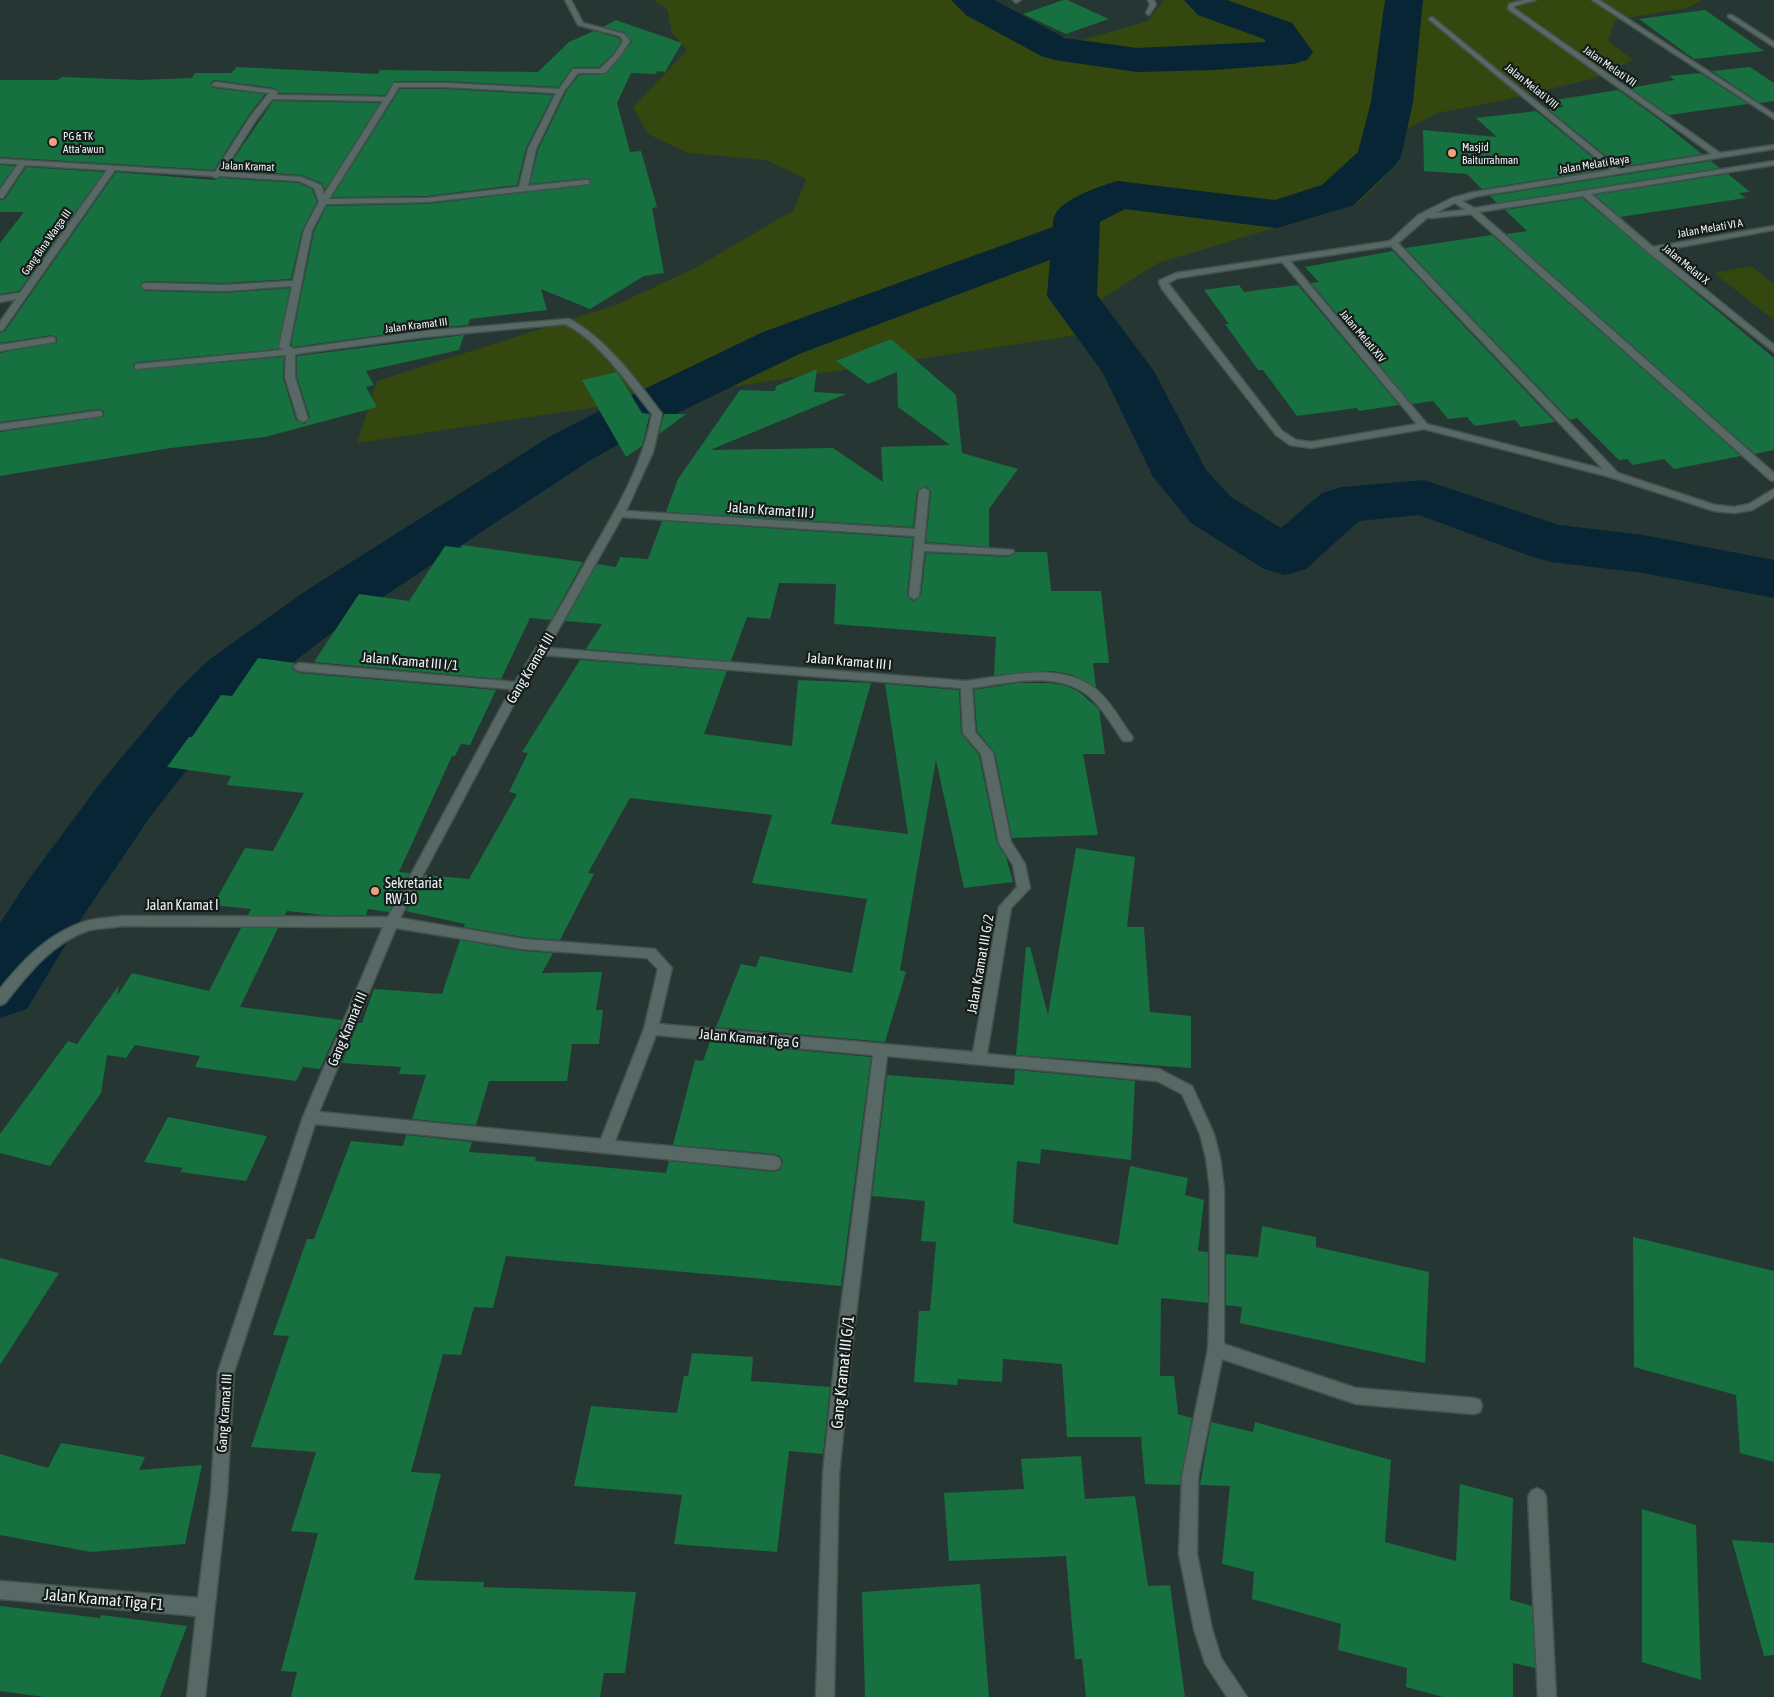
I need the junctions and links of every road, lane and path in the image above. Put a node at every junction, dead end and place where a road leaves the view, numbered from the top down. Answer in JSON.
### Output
{"nodes":[{"id":1,"x":568,"y":0,"type":"edge"},
{"id":2,"x":1151,"y":0,"type":"edge"},
{"id":3,"x":1533,"y":0,"type":"edge"},
{"id":4,"x":1595,"y":0,"type":"edge"},
{"id":5,"x":1149,"y":13,"type":"dead end"},
{"id":6,"x":1730,"y":16,"type":"dead end"},
{"id":7,"x":1432,"y":18,"type":"dead end"},
{"id":8,"x":1774,"y":45,"type":"edge"},
{"id":9,"x":216,"y":84,"type":"dead end"},
{"id":10,"x":561,"y":91,"type":"junction"},
{"id":11,"x":271,"y":97,"type":"junction"},
{"id":12,"x":387,"y":99,"type":"junction"},
{"id":13,"x":1774,"y":117,"type":"edge"},
{"id":14,"x":1774,"y":147,"type":"edge"},
{"id":15,"x":1718,"y":155,"type":"junction"},
{"id":16,"x":0,"y":161,"type":"edge"},
{"id":17,"x":24,"y":162,"type":"junction"},
{"id":18,"x":1774,"y":163,"type":"edge"},
{"id":19,"x":112,"y":169,"type":"junction"},
{"id":20,"x":1617,"y":171,"type":"junction"},
{"id":21,"x":216,"y":176,"type":"junction"},
{"id":22,"x":586,"y":182,"type":"dead end"},
{"id":23,"x":523,"y":189,"type":"junction"},
{"id":24,"x":1585,"y":193,"type":"junction"},
{"id":25,"x":0,"y":196,"type":"edge"},
{"id":26,"x":1455,"y":200,"type":"junction"},
{"id":27,"x":323,"y":202,"type":"junction"},
{"id":28,"x":1473,"y":211,"type":"junction"},
{"id":29,"x":1422,"y":216,"type":"junction"},
{"id":30,"x":1774,"y":228,"type":"edge"},
{"id":31,"x":1393,"y":243,"type":"junction"},
{"id":32,"x":1651,"y":250,"type":"junction"},
{"id":33,"x":1284,"y":260,"type":"junction"},
{"id":34,"x":297,"y":283,"type":"junction"},
{"id":35,"x":145,"y":286,"type":"dead end"},
{"id":36,"x":24,"y":295,"type":"junction"},
{"id":37,"x":0,"y":299,"type":"edge"},
{"id":38,"x":0,"y":328,"type":"edge"},
{"id":39,"x":52,"y":340,"type":"dead end"},
{"id":40,"x":0,"y":348,"type":"edge"},
{"id":41,"x":1774,"y":349,"type":"edge"},
{"id":42,"x":291,"y":351,"type":"junction"},
{"id":43,"x":138,"y":367,"type":"dead end"},
{"id":44,"x":99,"y":414,"type":"dead end"},
{"id":45,"x":657,"y":414,"type":"joint"},
{"id":46,"x":303,"y":419,"type":"dead end"},
{"id":47,"x":1424,"y":426,"type":"junction"},
{"id":48,"x":0,"y":427,"type":"edge"},
{"id":49,"x":1614,"y":475,"type":"junction"},
{"id":50,"x":1774,"y":478,"type":"edge"},
{"id":51,"x":924,"y":491,"type":"dead end"},
{"id":52,"x":1774,"y":492,"type":"edge"},
{"id":53,"x":620,"y":514,"type":"junction"},
{"id":54,"x":920,"y":533,"type":"junction"},
{"id":55,"x":919,"y":547,"type":"junction"},
{"id":56,"x":1009,"y":552,"type":"dead end"},
{"id":57,"x":914,"y":596,"type":"dead end"},
{"id":58,"x":541,"y":652,"type":"junction"},
{"id":59,"x":299,"y":667,"type":"dead end"},
{"id":60,"x":966,"y":685,"type":"junction"},
{"id":61,"x":518,"y":686,"type":"junction"},
{"id":62,"x":1128,"y":738,"type":"dead end"},
{"id":63,"x":392,"y":922,"type":"junction"},
{"id":64,"x":0,"y":999,"type":"edge"},
{"id":65,"x":651,"y":1029,"type":"junction"},
{"id":66,"x":881,"y":1050,"type":"junction"},
{"id":67,"x":979,"y":1059,"type":"junction"},
{"id":68,"x":310,"y":1117,"type":"junction"},
{"id":69,"x":606,"y":1146,"type":"junction"},
{"id":70,"x":774,"y":1163,"type":"dead end"},
{"id":71,"x":1216,"y":1349,"type":"junction"},
{"id":72,"x":1474,"y":1406,"type":"dead end"},
{"id":73,"x":1537,"y":1497,"type":"dead end"},
{"id":74,"x":0,"y":1590,"type":"edge"},
{"id":75,"x":207,"y":1608,"type":"junction"},
{"id":76,"x":196,"y":1697,"type":"edge"},
{"id":77,"x":825,"y":1697,"type":"edge"},
{"id":78,"x":1238,"y":1697,"type":"edge"},
{"id":79,"x":1547,"y":1697,"type":"edge"}],
"edges":[{"from":1,"to":10,"type":"street"},
{"from":2,"to":5,"type":"street"},
{"from":3,"to":15,"type":"street","name":"Jalan Melati VII"},
{"from":4,"to":13,"type":"street"},
{"from":6,"to":8,"type":"street"},
{"from":7,"to":20,"type":"street","name":"Jalan Melati VIII"},
{"from":9,"to":11,"type":"street"},
{"from":10,"to":12,"type":"street"},
{"from":10,"to":23,"type":"street"},
{"from":11,"to":12,"type":"street"},
{"from":11,"to":21,"type":"street"},
{"from":12,"to":27,"type":"street"},
{"from":14,"to":15,"type":"street","name":"Jalan Melati Raya"},
{"from":15,"to":20,"type":"street","name":"Jalan Melati Raya"},
{"from":16,"to":17,"type":"street","name":"Jalan Kramat"},
{"from":17,"to":19,"type":"street","name":"Jalan Kramat"},
{"from":17,"to":25,"type":"street"},
{"from":18,"to":24,"type":"street","name":"Jalan Melati Raya"},
{"from":19,"to":21,"type":"street","name":"Jalan Kramat"},
{"from":19,"to":36,"type":"street","name":"Gang Bina Warga III"},
{"from":20,"to":26,"type":"street","name":"Jalan Melati Raya"},
{"from":21,"to":27,"type":"street","name":"Jalan Kramat"},
{"from":22,"to":23,"type":"street"},
{"from":23,"to":27,"type":"street"},
{"from":24,"to":28,"type":"street","name":"Jalan Melati Raya"},
{"from":24,"to":32,"type":"street","name":"Jalan Melati X"},
{"from":26,"to":28,"type":"street"},
{"from":26,"to":29,"type":"street","name":"Jalan Melati Raya"},
{"from":27,"to":34,"type":"street"},
{"from":28,"to":29,"type":"street","name":"Jalan Melati Raya"},
{"from":28,"to":50,"type":"street"},
{"from":29,"to":31,"type":"street","name":"Jalan Melati Raya"},
{"from":30,"to":32,"type":"street","name":"Jalan Melati VI A"},
{"from":31,"to":33,"type":"street"},
{"from":31,"to":49,"type":"street"},
{"from":32,"to":41,"type":"street","name":"Jalan Melati X"},
{"from":33,"to":47,"type":"street","name":"Jalan Melati XIV"},
{"from":33,"to":47,"type":"street"},
{"from":34,"to":35,"type":"street"},
{"from":34,"to":42,"type":"street"},
{"from":36,"to":37,"type":"street"},
{"from":36,"to":38,"type":"street","name":"Gang Bina Warga III"},
{"from":39,"to":40,"type":"street"},
{"from":42,"to":43,"type":"street","name":"Jalan Kramat III"},
{"from":42,"to":45,"type":"street","name":"Jalan Kramat III"},
{"from":42,"to":46,"type":"street"},
{"from":44,"to":48,"type":"street"},
{"from":45,"to":53,"type":"street","name":"Gang Kramat III"},
{"from":47,"to":49,"type":"street"},
{"from":49,"to":52,"type":"street"},
{"from":51,"to":54,"type":"street"},
{"from":53,"to":54,"type":"street","name":"Jalan Kramat III J"},
{"from":53,"to":58,"type":"street","name":"Gang Kramat III"},
{"from":54,"to":55,"type":"street"},
{"from":55,"to":56,"type":"street"},
{"from":55,"to":57,"type":"street"},
{"from":58,"to":60,"type":"street","name":"Jalan Kramat III I"},
{"from":58,"to":61,"type":"street","name":"Gang Kramat III"},
{"from":59,"to":61,"type":"street","name":"Jalan Kramat III I/1"},
{"from":60,"to":62,"type":"street","name":"Jalan Kramat III I"},
{"from":60,"to":67,"type":"street","name":"Jalan Kramat III G/2"},
{"from":61,"to":63,"type":"street","name":"Gang Kramat III"},
{"from":63,"to":64,"type":"street","name":"Jalan Kramat I"},
{"from":63,"to":65,"type":"street"},
{"from":63,"to":68,"type":"street","name":"Gang Kramat III"},
{"from":65,"to":66,"type":"street","name":"Jalan Kramat Tiga G"},
{"from":65,"to":69,"type":"street"},
{"from":66,"to":67,"type":"street","name":"Jalan Kramat Tiga G"},
{"from":66,"to":77,"type":"street","name":"Gang Kramat III G/1"},
{"from":67,"to":71,"type":"street","name":"Jalan Kramat Tiga G"},
{"from":68,"to":69,"type":"street"},
{"from":68,"to":75,"type":"street","name":"Gang Kramat III"},
{"from":69,"to":70,"type":"street"},
{"from":71,"to":72,"type":"street"},
{"from":71,"to":78,"type":"street"},
{"from":73,"to":79,"type":"street"},
{"from":74,"to":75,"type":"street","name":"Jalan Kramat Tiga F1"},
{"from":75,"to":76,"type":"street","name":"Gang Kramat III"}]}
